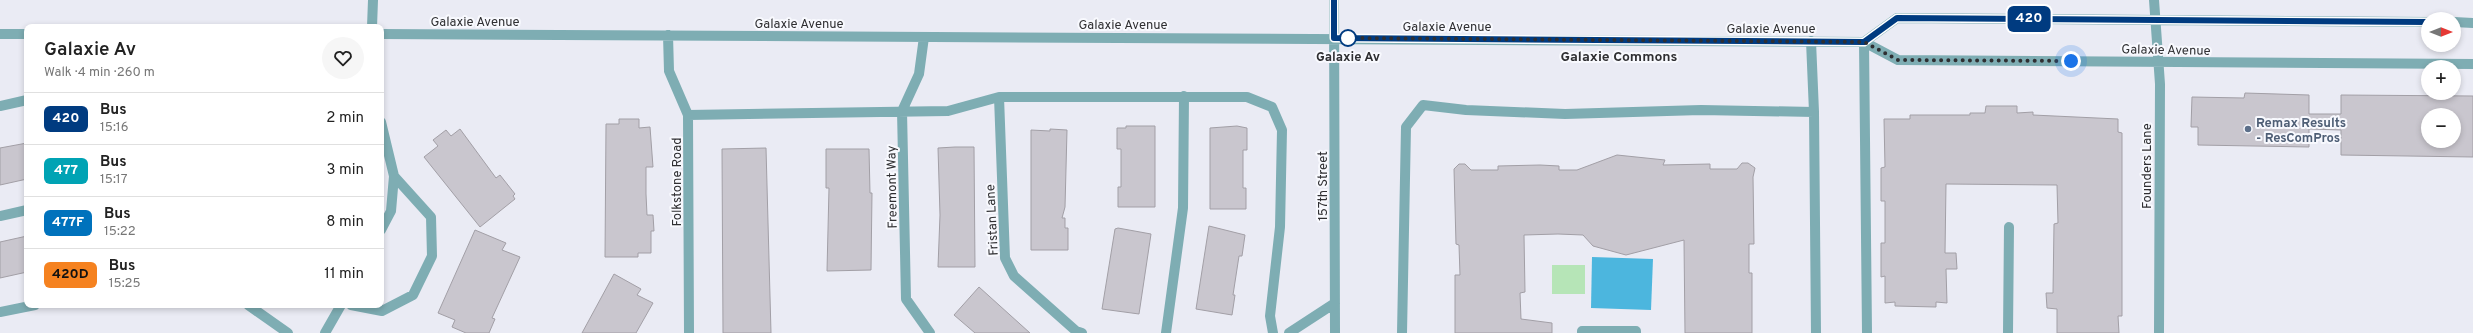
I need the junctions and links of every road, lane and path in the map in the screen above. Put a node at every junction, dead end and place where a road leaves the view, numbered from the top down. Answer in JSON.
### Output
{"nodes":[{"id":1,"x":373,"y":0,"type":"edge"},
{"id":2,"x":1334,"y":0,"type":"edge"},
{"id":3,"x":2154,"y":0,"type":"edge"},
{"id":4,"x":2156,"y":20,"type":"junction"},
{"id":5,"x":2421,"y":22,"type":"edge"},
{"id":6,"x":2461,"y":22,"type":"edge"},
{"id":7,"x":2473,"y":23,"type":"edge"},
{"id":8,"x":372,"y":24,"type":"edge"},
{"id":9,"x":0,"y":34,"type":"edge"},
{"id":10,"x":24,"y":34,"type":"edge"},
{"id":11,"x":384,"y":34,"type":"edge"},
{"id":12,"x":668,"y":35,"type":"junction"},
{"id":13,"x":924,"y":37,"type":"junction"},
{"id":14,"x":1334,"y":38,"type":"junction"},
{"id":15,"x":1811,"y":41,"type":"junction"},
{"id":16,"x":1864,"y":42,"type":"junction"},
{"id":17,"x":2158,"y":62,"type":"junction"},
{"id":18,"x":2473,"y":64,"type":"edge"},
{"id":19,"x":1184,"y":96,"type":"junction"},
{"id":20,"x":999,"y":97,"type":"junction"},
{"id":21,"x":24,"y":101,"type":"edge"},
{"id":22,"x":0,"y":106,"type":"edge"},
{"id":23,"x":902,"y":111,"type":"junction"},
{"id":24,"x":1814,"y":112,"type":"junction"},
{"id":25,"x":688,"y":115,"type":"junction"},
{"id":26,"x":384,"y":134,"type":"edge"},
{"id":27,"x":394,"y":176,"type":"junction"},
{"id":28,"x":24,"y":211,"type":"edge"},
{"id":29,"x":0,"y":216,"type":"edge"},
{"id":30,"x":384,"y":224,"type":"edge"},
{"id":31,"x":2009,"y":227,"type":"dead end"},
{"id":32,"x":1335,"y":303,"type":"junction"},
{"id":33,"x":24,"y":307,"type":"edge"},
{"id":34,"x":252,"y":308,"type":"edge"},
{"id":35,"x":339,"y":308,"type":"edge"},
{"id":36,"x":364,"y":308,"type":"edge"},
{"id":37,"x":0,"y":312,"type":"edge"},
{"id":38,"x":288,"y":333,"type":"edge"},
{"id":39,"x":325,"y":333,"type":"edge"},
{"id":40,"x":689,"y":333,"type":"edge"},
{"id":41,"x":930,"y":333,"type":"edge"},
{"id":42,"x":1082,"y":333,"type":"edge"},
{"id":43,"x":1166,"y":333,"type":"edge"},
{"id":44,"x":1273,"y":333,"type":"edge"},
{"id":45,"x":1289,"y":333,"type":"edge"},
{"id":46,"x":1335,"y":333,"type":"edge"},
{"id":47,"x":1402,"y":333,"type":"edge"},
{"id":48,"x":1582,"y":333,"type":"edge"},
{"id":49,"x":1636,"y":333,"type":"edge"},
{"id":50,"x":1816,"y":333,"type":"edge"},
{"id":51,"x":1867,"y":333,"type":"edge"},
{"id":52,"x":2008,"y":333,"type":"edge"},
{"id":53,"x":2159,"y":333,"type":"edge"}],
"edges":[{"from":1,"to":8,"type":"street"},
{"from":2,"to":14,"type":"street","name":"157th Street"},
{"from":3,"to":4,"type":"street","name":"Founders Lane"},
{"from":4,"to":5,"type":"street"},
{"from":4,"to":16,"type":"street"},
{"from":4,"to":17,"type":"street","name":"Founders Lane"},
{"from":6,"to":7,"type":"street"},
{"from":9,"to":10,"type":"street"},
{"from":11,"to":12,"type":"street","name":"Galaxie Avenue"},
{"from":12,"to":13,"type":"street","name":"Galaxie Avenue"},
{"from":12,"to":25,"type":"street","name":"Folkstone Road"},
{"from":13,"to":14,"type":"street","name":"Galaxie Avenue"},
{"from":13,"to":23,"type":"street","name":"Freemont Way"},
{"from":14,"to":15,"type":"street","name":"Galaxie Avenue"},
{"from":14,"to":32,"type":"street","name":"157th Street"},
{"from":15,"to":16,"type":"street","name":"Galaxie Avenue"},
{"from":15,"to":24,"type":"street"},
{"from":16,"to":17,"type":"street","name":"Galaxie Avenue"},
{"from":16,"to":51,"type":"street"},
{"from":17,"to":18,"type":"street","name":"Galaxie Avenue"},
{"from":17,"to":53,"type":"street","name":"Founders Lane"},
{"from":19,"to":20,"type":"street"},
{"from":19,"to":43,"type":"street"},
{"from":19,"to":44,"type":"street"},
{"from":20,"to":23,"type":"street"},
{"from":20,"to":42,"type":"street","name":"Fristan Lane"},
{"from":21,"to":22,"type":"street"},
{"from":23,"to":25,"type":"street"},
{"from":23,"to":41,"type":"street","name":"Freemont Way"},
{"from":24,"to":47,"type":"street"},
{"from":24,"to":50,"type":"street"},
{"from":25,"to":40,"type":"street","name":"Folkstone Road"},
{"from":26,"to":27,"type":"street"},
{"from":27,"to":30,"type":"street"},
{"from":27,"to":36,"type":"street"},
{"from":28,"to":29,"type":"street"},
{"from":31,"to":52,"type":"street"},
{"from":32,"to":45,"type":"street"},
{"from":32,"to":46,"type":"street","name":"157th Street"},
{"from":33,"to":37,"type":"street"},
{"from":34,"to":38,"type":"street"},
{"from":35,"to":39,"type":"street"},
{"from":48,"to":49,"type":"street"}]}
